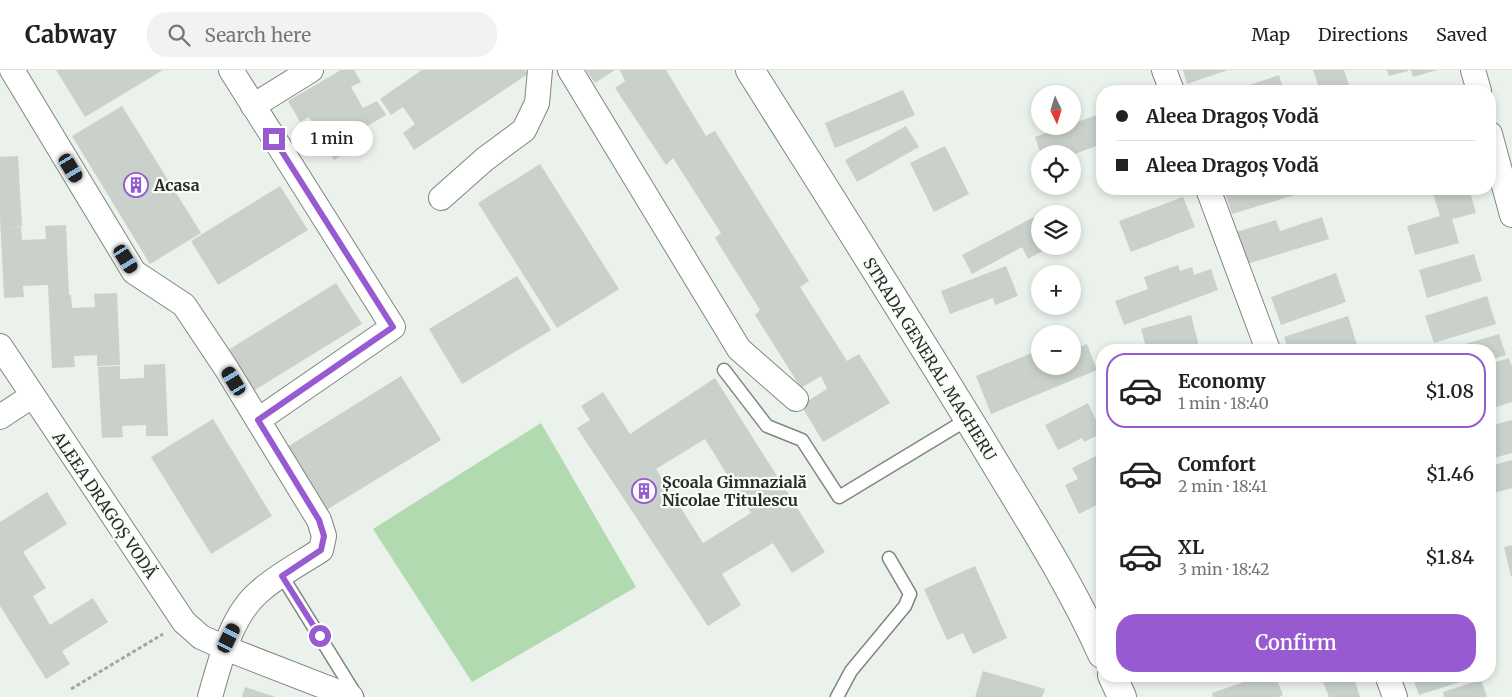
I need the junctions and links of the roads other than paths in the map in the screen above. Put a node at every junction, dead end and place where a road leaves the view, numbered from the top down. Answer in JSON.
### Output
{"nodes":[{"id":1,"x":12,"y":70,"type":"edge"},
{"id":2,"x":230,"y":70,"type":"edge"},
{"id":3,"x":311,"y":70,"type":"edge"},
{"id":4,"x":540,"y":70,"type":"edge"},
{"id":5,"x":570,"y":70,"type":"edge"},
{"id":6,"x":750,"y":70,"type":"edge"},
{"id":7,"x":1164,"y":70,"type":"edge"},
{"id":8,"x":1473,"y":70,"type":"edge"},
{"id":9,"x":1170,"y":85,"type":"edge"},
{"id":10,"x":1477,"y":85,"type":"edge"},
{"id":11,"x":253,"y":106,"type":"junction"},
{"id":12,"x":1496,"y":156,"type":"edge"},
{"id":13,"x":1210,"y":195,"type":"edge"},
{"id":14,"x":441,"y":198,"type":"dead end"},
{"id":15,"x":1512,"y":215,"type":"edge"},
{"id":16,"x":1266,"y":344,"type":"edge"},
{"id":17,"x":0,"y":346,"type":"edge"},
{"id":18,"x":724,"y":370,"type":"dead end"},
{"id":19,"x":32,"y":396,"type":"junction"},
{"id":20,"x":796,"y":399,"type":"dead end"},
{"id":21,"x":0,"y":417,"type":"edge"},
{"id":22,"x":968,"y":419,"type":"junction"},
{"id":23,"x":258,"y":420,"type":"junction"},
{"id":24,"x":889,"y":558,"type":"dead end"},
{"id":25,"x":282,"y":576,"type":"junction"},
{"id":26,"x":1096,"y":642,"type":"edge"},
{"id":27,"x":225,"y":648,"type":"junction"},
{"id":28,"x":1115,"y":682,"type":"edge"},
{"id":29,"x":1390,"y":682,"type":"edge"},
{"id":30,"x":210,"y":697,"type":"edge"},
{"id":31,"x":351,"y":697,"type":"edge"},
{"id":32,"x":357,"y":697,"type":"edge"},
{"id":33,"x":837,"y":697,"type":"edge"},
{"id":34,"x":1122,"y":697,"type":"edge"},
{"id":35,"x":1395,"y":697,"type":"edge"}],
"edges":[{"from":1,"to":23,"type":"street"},
{"from":2,"to":11,"type":"street"},
{"from":3,"to":11,"type":"street"},
{"from":4,"to":14,"type":"street"},
{"from":5,"to":20,"type":"street"},
{"from":6,"to":22,"type":"main road","name":"STRADA GENERAL MAGHERU"},
{"from":7,"to":9,"type":"street"},
{"from":8,"to":10,"type":"street"},
{"from":11,"to":23,"type":"street"},
{"from":12,"to":15,"type":"street"},
{"from":13,"to":16,"type":"street"},
{"from":17,"to":19,"type":"street","name":"ALEEA DRAGOȘ VODĂ"},
{"from":18,"to":22,"type":"lane"},
{"from":19,"to":21,"type":"street"},
{"from":19,"to":27,"type":"street","name":"ALEEA DRAGOȘ VODĂ"},
{"from":22,"to":26,"type":"main road","name":"STRADA GENERAL MAGHERU"},
{"from":23,"to":25,"type":"street"},
{"from":24,"to":33,"type":"lane"},
{"from":25,"to":27,"type":"street"},
{"from":25,"to":32,"type":"lane"},
{"from":27,"to":30,"type":"street"},
{"from":27,"to":31,"type":"street","name":"ALEEA DRAGOȘ VODĂ"},
{"from":28,"to":34,"type":"main road"},
{"from":29,"to":35,"type":"street"}]}
